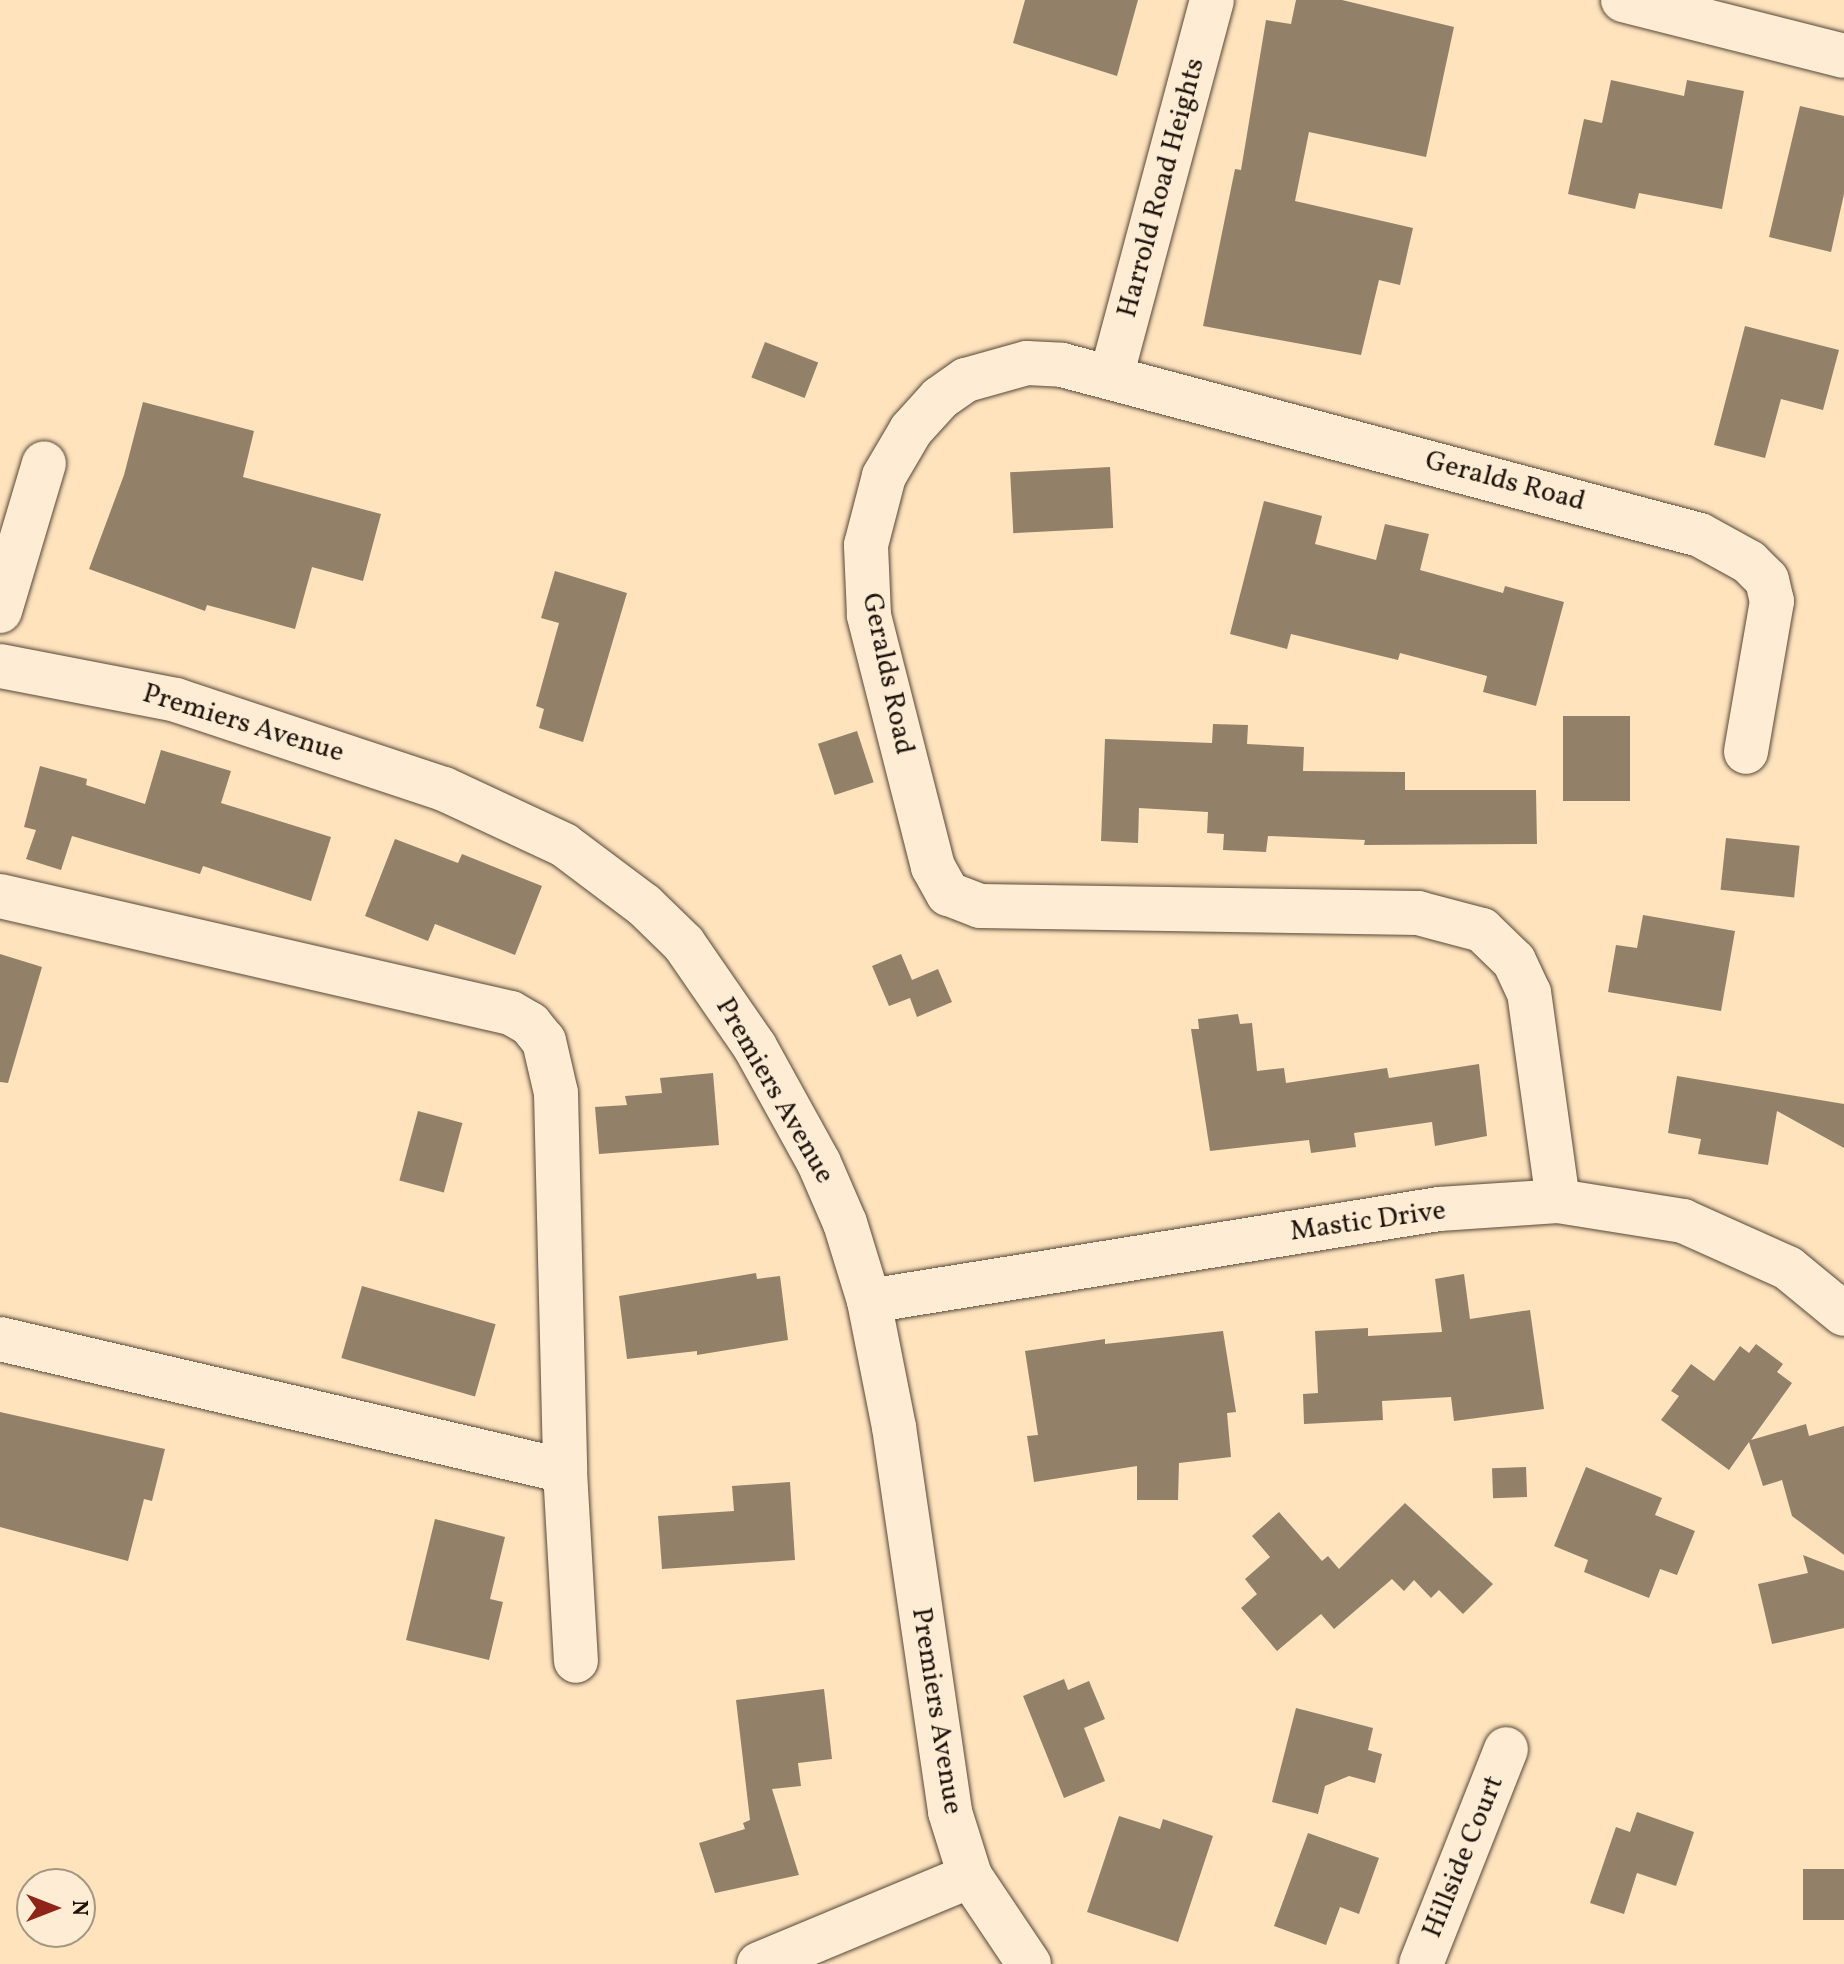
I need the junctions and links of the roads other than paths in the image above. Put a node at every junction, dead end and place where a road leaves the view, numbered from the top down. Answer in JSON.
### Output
{"nodes":[{"id":1,"x":1212,"y":0,"type":"edge"},
{"id":2,"x":1623,"y":0,"type":"edge"},
{"id":3,"x":1844,"y":56,"type":"edge"},
{"id":4,"x":1111,"y":377,"type":"junction"},
{"id":5,"x":44,"y":463,"type":"dead end"},
{"id":6,"x":0,"y":611,"type":"edge"},
{"id":7,"x":0,"y":666,"type":"edge"},
{"id":8,"x":1746,"y":752,"type":"dead end"},
{"id":9,"x":0,"y":896,"type":"edge"},
{"id":10,"x":1558,"y":1201,"type":"junction"},
{"id":11,"x":869,"y":1301,"type":"junction"},
{"id":12,"x":1844,"y":1314,"type":"edge"},
{"id":13,"x":0,"y":1339,"type":"edge"},
{"id":14,"x":565,"y":1471,"type":"junction"},
{"id":15,"x":576,"y":1661,"type":"dead end"},
{"id":16,"x":1506,"y":1749,"type":"dead end"},
{"id":17,"x":970,"y":1876,"type":"junction"},
{"id":18,"x":759,"y":1964,"type":"edge"},
{"id":19,"x":1029,"y":1964,"type":"edge"},
{"id":20,"x":1421,"y":1964,"type":"edge"}],
"edges":[{"from":1,"to":4,"type":"street","name":"Harrold Road Heights"},
{"from":2,"to":3,"type":"street"},
{"from":4,"to":8,"type":"street","name":"Geralds Road"},
{"from":4,"to":10,"type":"street","name":"Geralds Road"},
{"from":5,"to":6,"type":"street"},
{"from":7,"to":11,"type":"street","name":"Premiers Avenue"},
{"from":9,"to":14,"type":"street"},
{"from":10,"to":11,"type":"street","name":"Mastic Drive"},
{"from":10,"to":12,"type":"street","name":"Mastic Drive"},
{"from":11,"to":17,"type":"street","name":"Premiers Avenue"},
{"from":13,"to":14,"type":"street"},
{"from":14,"to":15,"type":"street"},
{"from":16,"to":20,"type":"street","name":"Hillside Court"},
{"from":17,"to":18,"type":"street"},
{"from":17,"to":19,"type":"street","name":"Premiers Avenue"}]}
